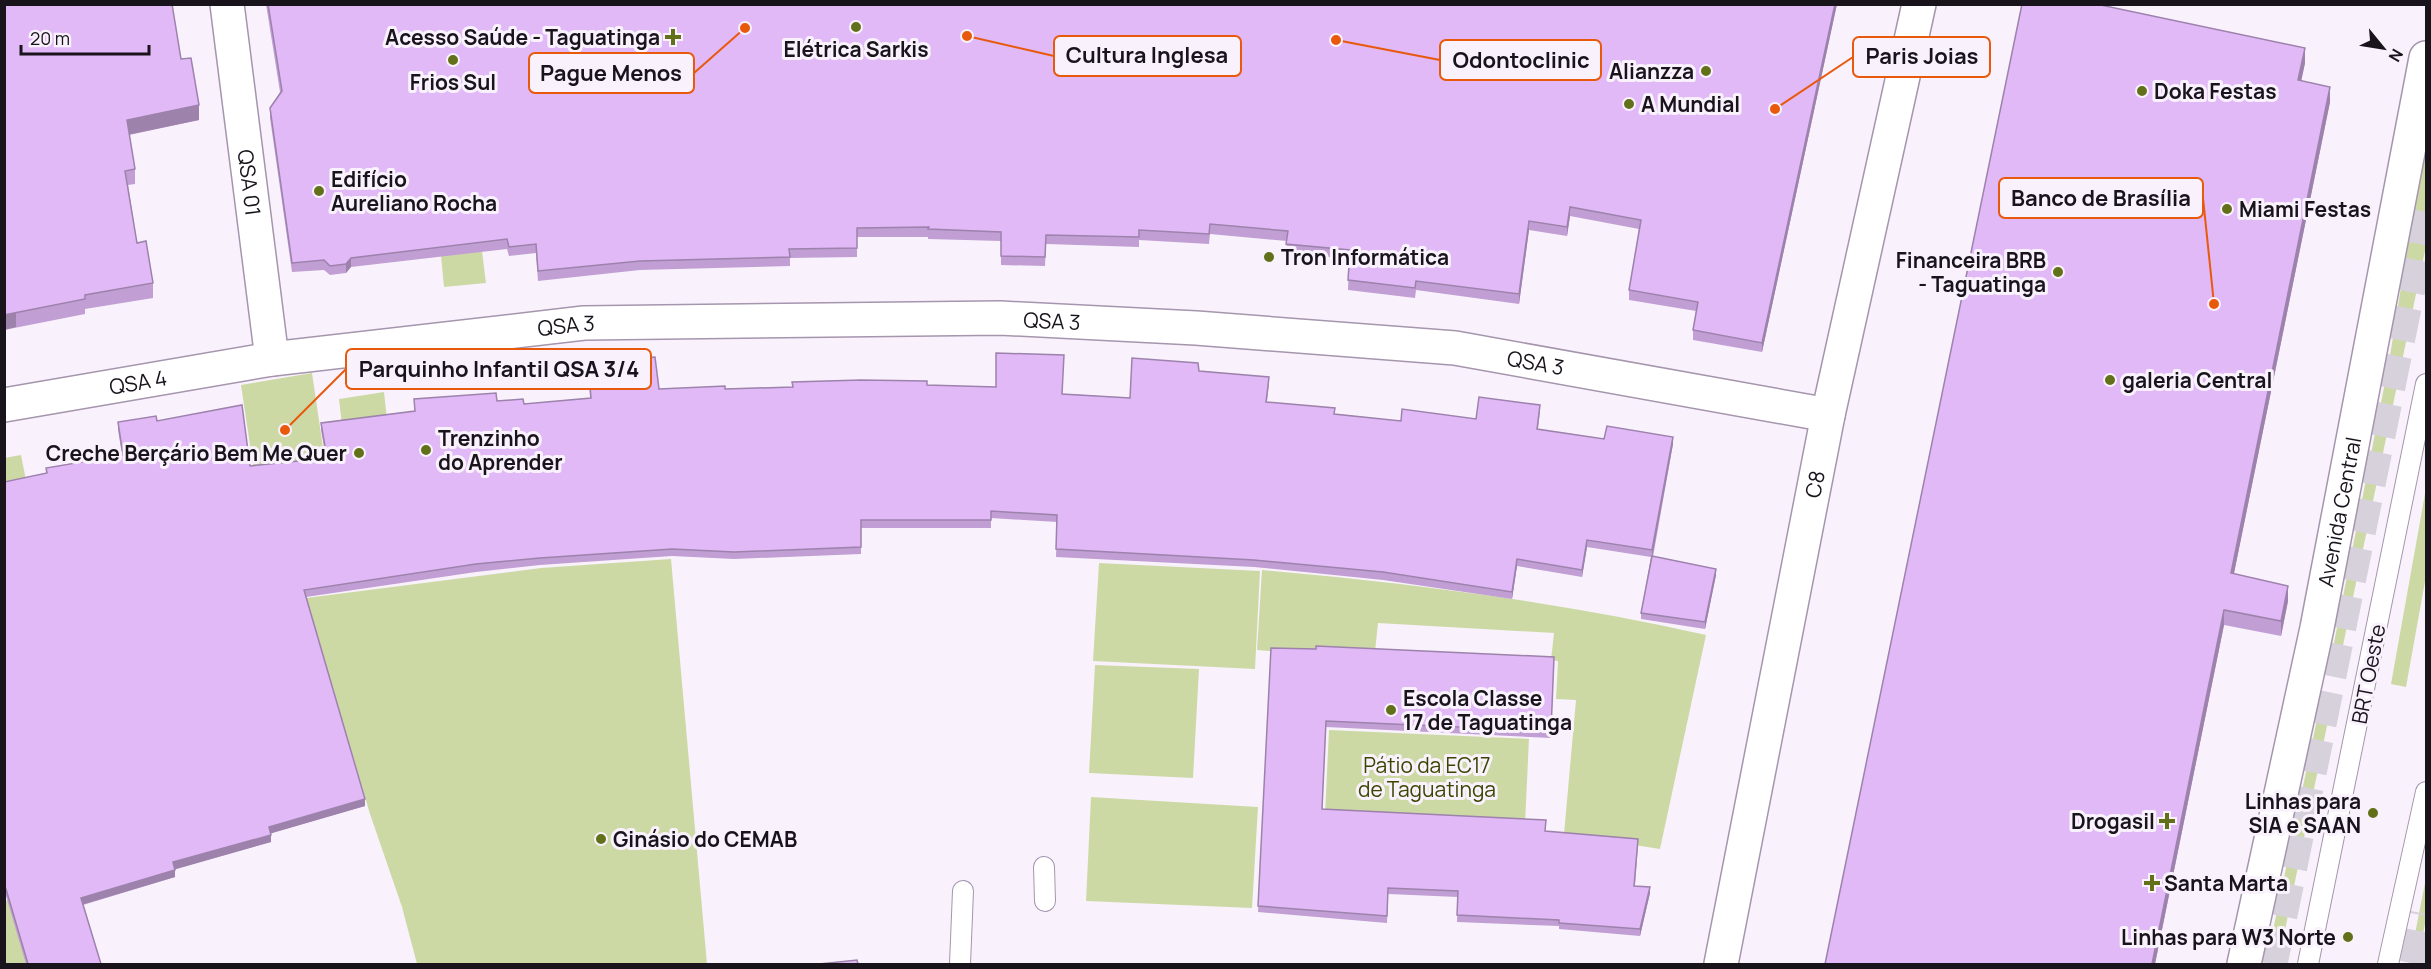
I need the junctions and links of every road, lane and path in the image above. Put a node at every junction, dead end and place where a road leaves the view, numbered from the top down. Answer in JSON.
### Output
{"nodes":[{"id":1,"x":227,"y":4,"type":"edge"},
{"id":2,"x":1919,"y":4,"type":"edge"},
{"id":3,"x":2427,"y":58,"type":"edge"},
{"id":4,"x":272,"y":359,"type":"junction"},
{"id":5,"x":2427,"y":384,"type":"edge"},
{"id":6,"x":4,"y":405,"type":"edge"},
{"id":7,"x":1828,"y":415,"type":"junction"},
{"id":8,"x":2427,"y":792,"type":"edge"},
{"id":9,"x":1044,"y":867,"type":"dead end"},
{"id":10,"x":963,"y":891,"type":"dead end"},
{"id":11,"x":1045,"y":901,"type":"dead end"},
{"id":12,"x":960,"y":964,"type":"edge"},
{"id":13,"x":1721,"y":964,"type":"edge"},
{"id":14,"x":2244,"y":964,"type":"edge"},
{"id":15,"x":2308,"y":964,"type":"edge"},
{"id":16,"x":2388,"y":964,"type":"edge"}],
"edges":[{"from":1,"to":4,"type":"street","name":"QSA 01"},
{"from":2,"to":7,"type":"street","name":"C8"},
{"from":3,"to":14,"type":"street","name":"Avenida Central"},
{"from":4,"to":6,"type":"street","name":"QSA 4"},
{"from":4,"to":7,"type":"street","name":"QSA 3"},
{"from":5,"to":15,"type":"lane","name":"BRT Oeste"},
{"from":7,"to":13,"type":"street","name":"C8"},
{"from":8,"to":16,"type":"lane"},
{"from":9,"to":11,"type":"lane"},
{"from":10,"to":12,"type":"lane"}]}
